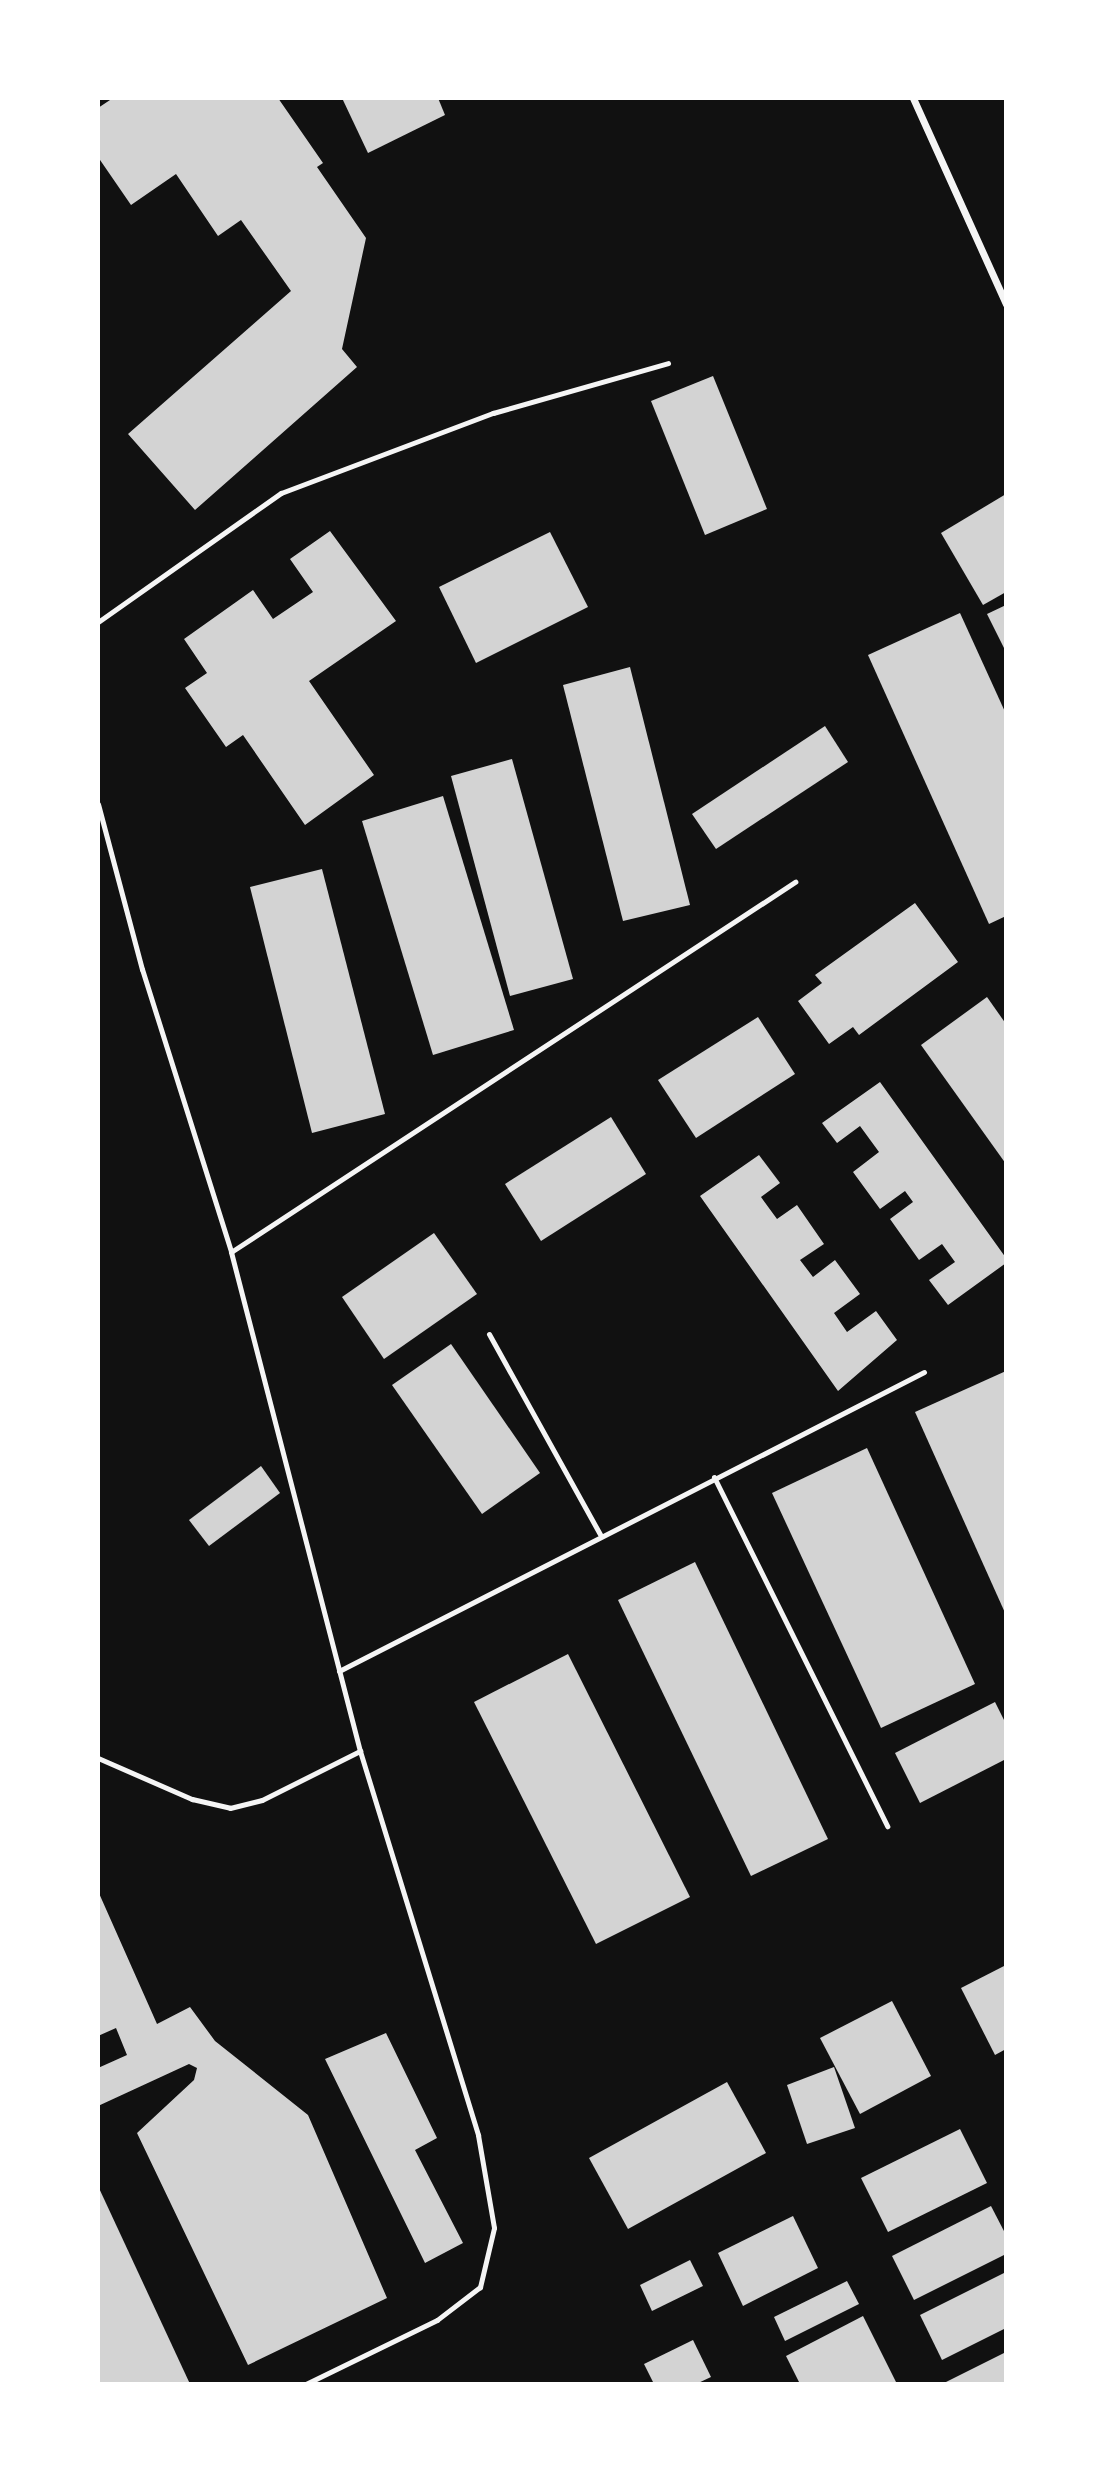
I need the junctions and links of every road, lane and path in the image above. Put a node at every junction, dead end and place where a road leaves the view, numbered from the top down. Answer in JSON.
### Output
{"nodes":[{"id":1,"x":913,"y":98,"type":"edge"},
{"id":2,"x":1006,"y":304,"type":"edge"},
{"id":3,"x":668,"y":363,"type":"dead end"},
{"id":4,"x":98,"y":622,"type":"edge"},
{"id":5,"x":98,"y":804,"type":"edge"},
{"id":6,"x":795,"y":882,"type":"dead end"},
{"id":7,"x":231,"y":1252,"type":"junction"},
{"id":8,"x":489,"y":1334,"type":"dead end"},
{"id":9,"x":924,"y":1372,"type":"dead end"},
{"id":10,"x":714,"y":1478,"type":"junction"},
{"id":11,"x":600,"y":1534,"type":"junction"},
{"id":12,"x":339,"y":1671,"type":"junction"},
{"id":13,"x":360,"y":1751,"type":"junction"},
{"id":14,"x":98,"y":1758,"type":"edge"},
{"id":15,"x":887,"y":1826,"type":"dead end"},
{"id":16,"x":306,"y":2384,"type":"edge"}],
"edges":[{"from":1,"to":2,"type":"street"},
{"from":3,"to":4,"type":"lane"},
{"from":5,"to":7,"type":"lane"},
{"from":6,"to":7,"type":"lane"},
{"from":7,"to":12,"type":"lane"},
{"from":8,"to":11,"type":"lane"},
{"from":9,"to":10,"type":"lane"},
{"from":10,"to":11,"type":"lane"},
{"from":10,"to":15,"type":"lane"},
{"from":11,"to":12,"type":"lane"},
{"from":12,"to":13,"type":"lane"},
{"from":13,"to":14,"type":"lane"},
{"from":13,"to":16,"type":"lane"}]}
